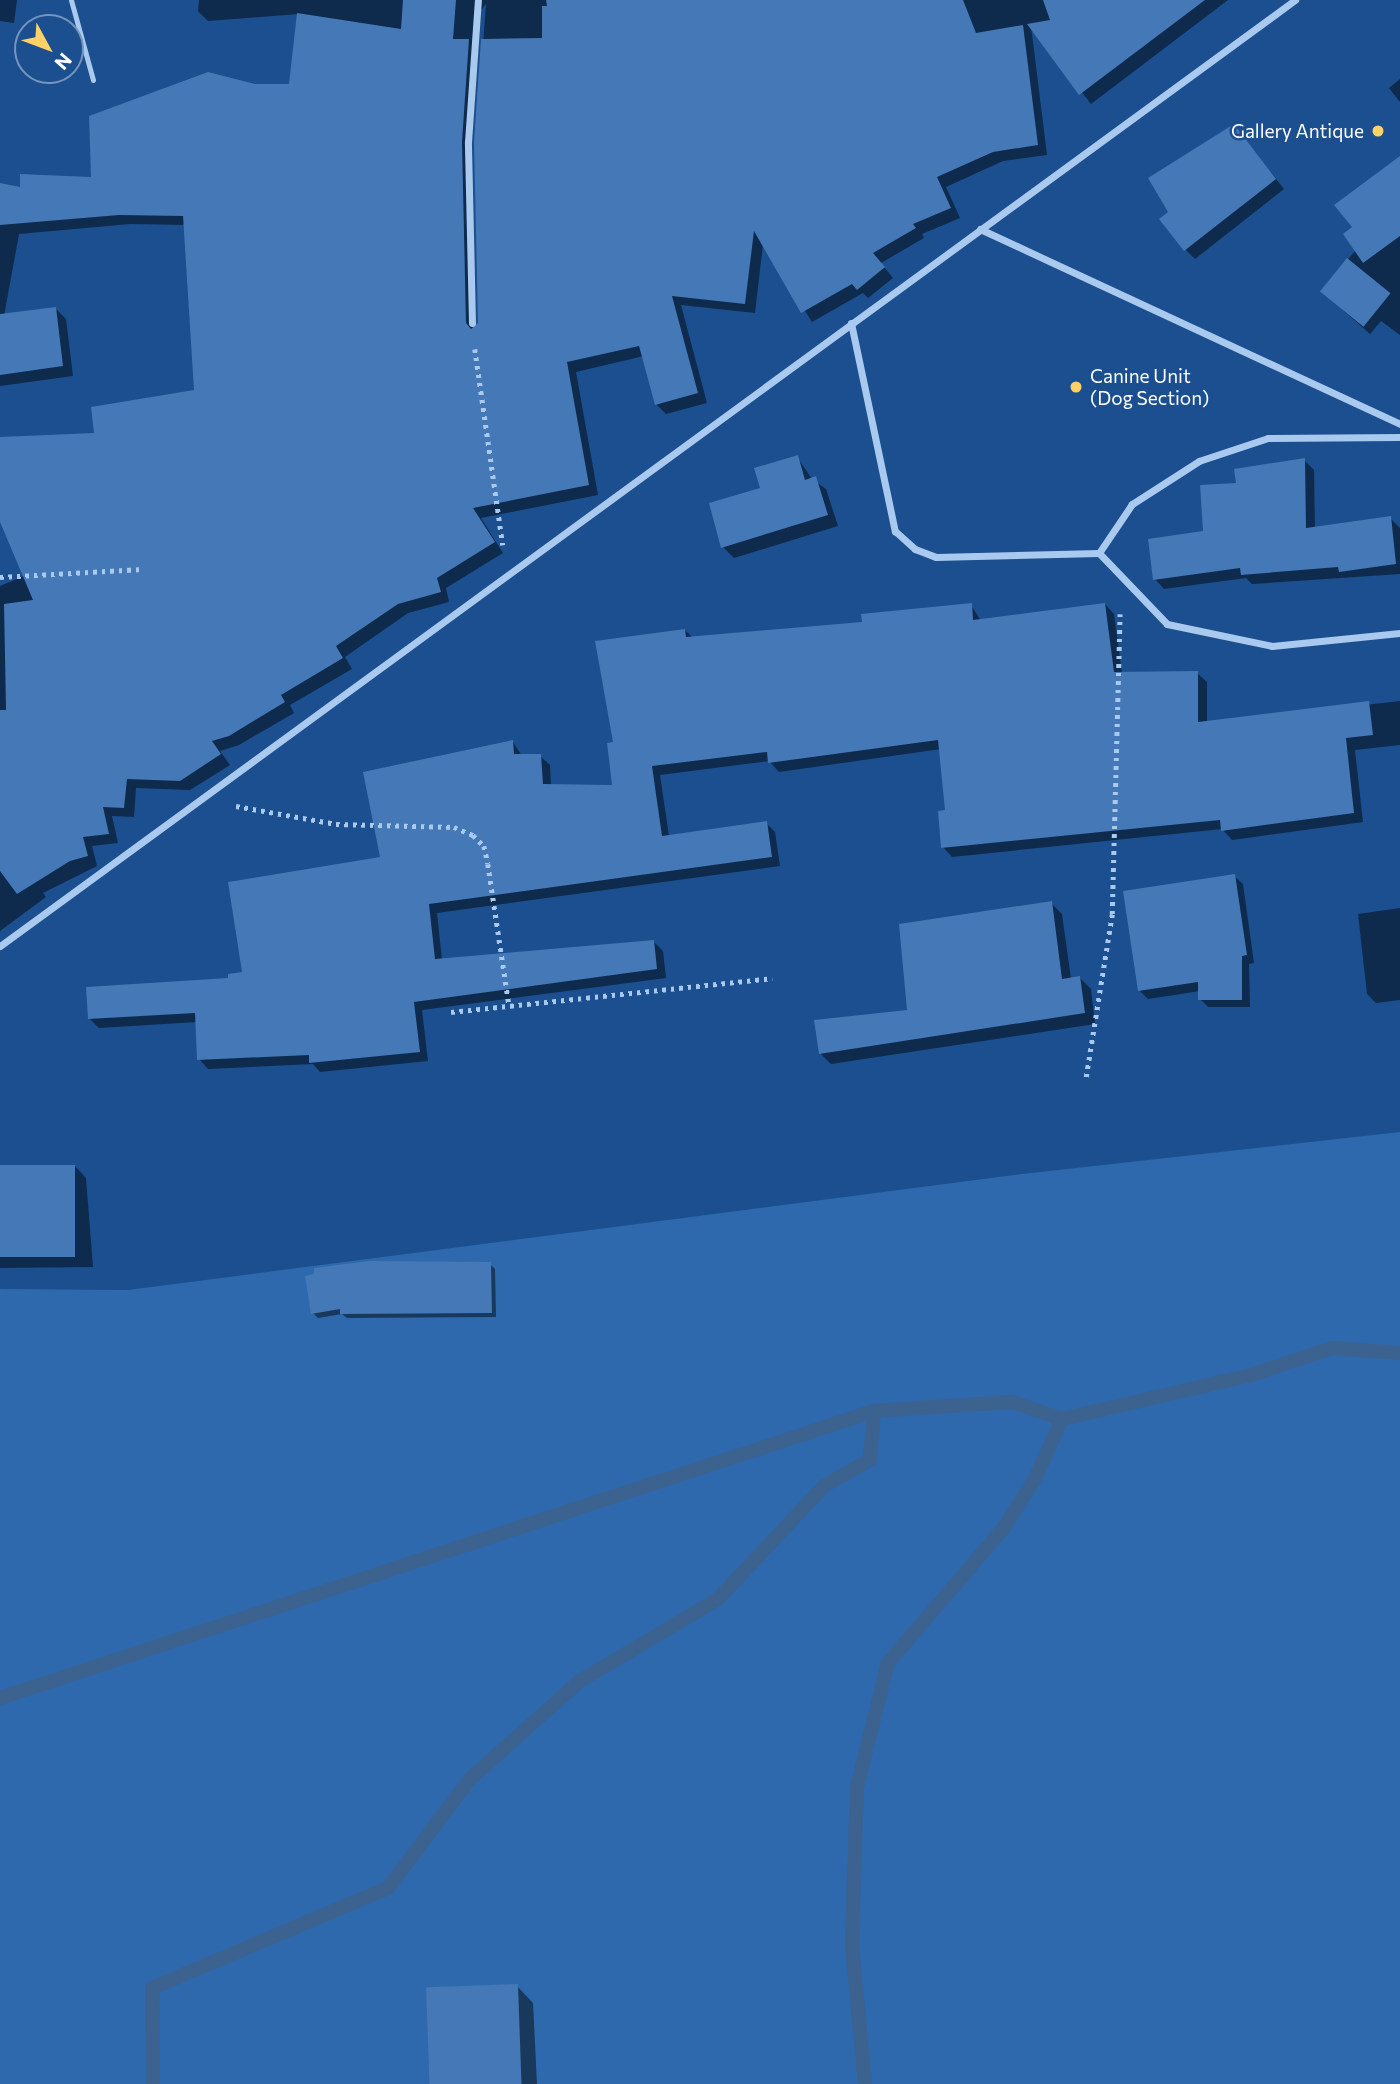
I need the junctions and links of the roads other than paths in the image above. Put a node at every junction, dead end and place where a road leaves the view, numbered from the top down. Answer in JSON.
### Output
{"nodes":[{"id":1,"x":71,"y":0,"type":"edge"},
{"id":2,"x":478,"y":0,"type":"edge"},
{"id":3,"x":1295,"y":0,"type":"edge"},
{"id":4,"x":93,"y":80,"type":"dead end"},
{"id":5,"x":980,"y":229,"type":"junction"},
{"id":6,"x":472,"y":323,"type":"road end"},
{"id":7,"x":850,"y":323,"type":"junction"},
{"id":8,"x":1400,"y":424,"type":"edge"},
{"id":9,"x":1400,"y":437,"type":"edge"},
{"id":10,"x":1099,"y":553,"type":"junction"},
{"id":11,"x":1400,"y":633,"type":"edge"},
{"id":12,"x":0,"y":946,"type":"edge"}],
"edges":[{"from":1,"to":4,"type":"lane"},
{"from":2,"to":6,"type":"street"},
{"from":3,"to":5,"type":"street"},
{"from":5,"to":7,"type":"street"},
{"from":5,"to":8,"type":"street"},
{"from":7,"to":10,"type":"street"},
{"from":7,"to":12,"type":"street"},
{"from":9,"to":10,"type":"street"},
{"from":10,"to":11,"type":"street"}]}
